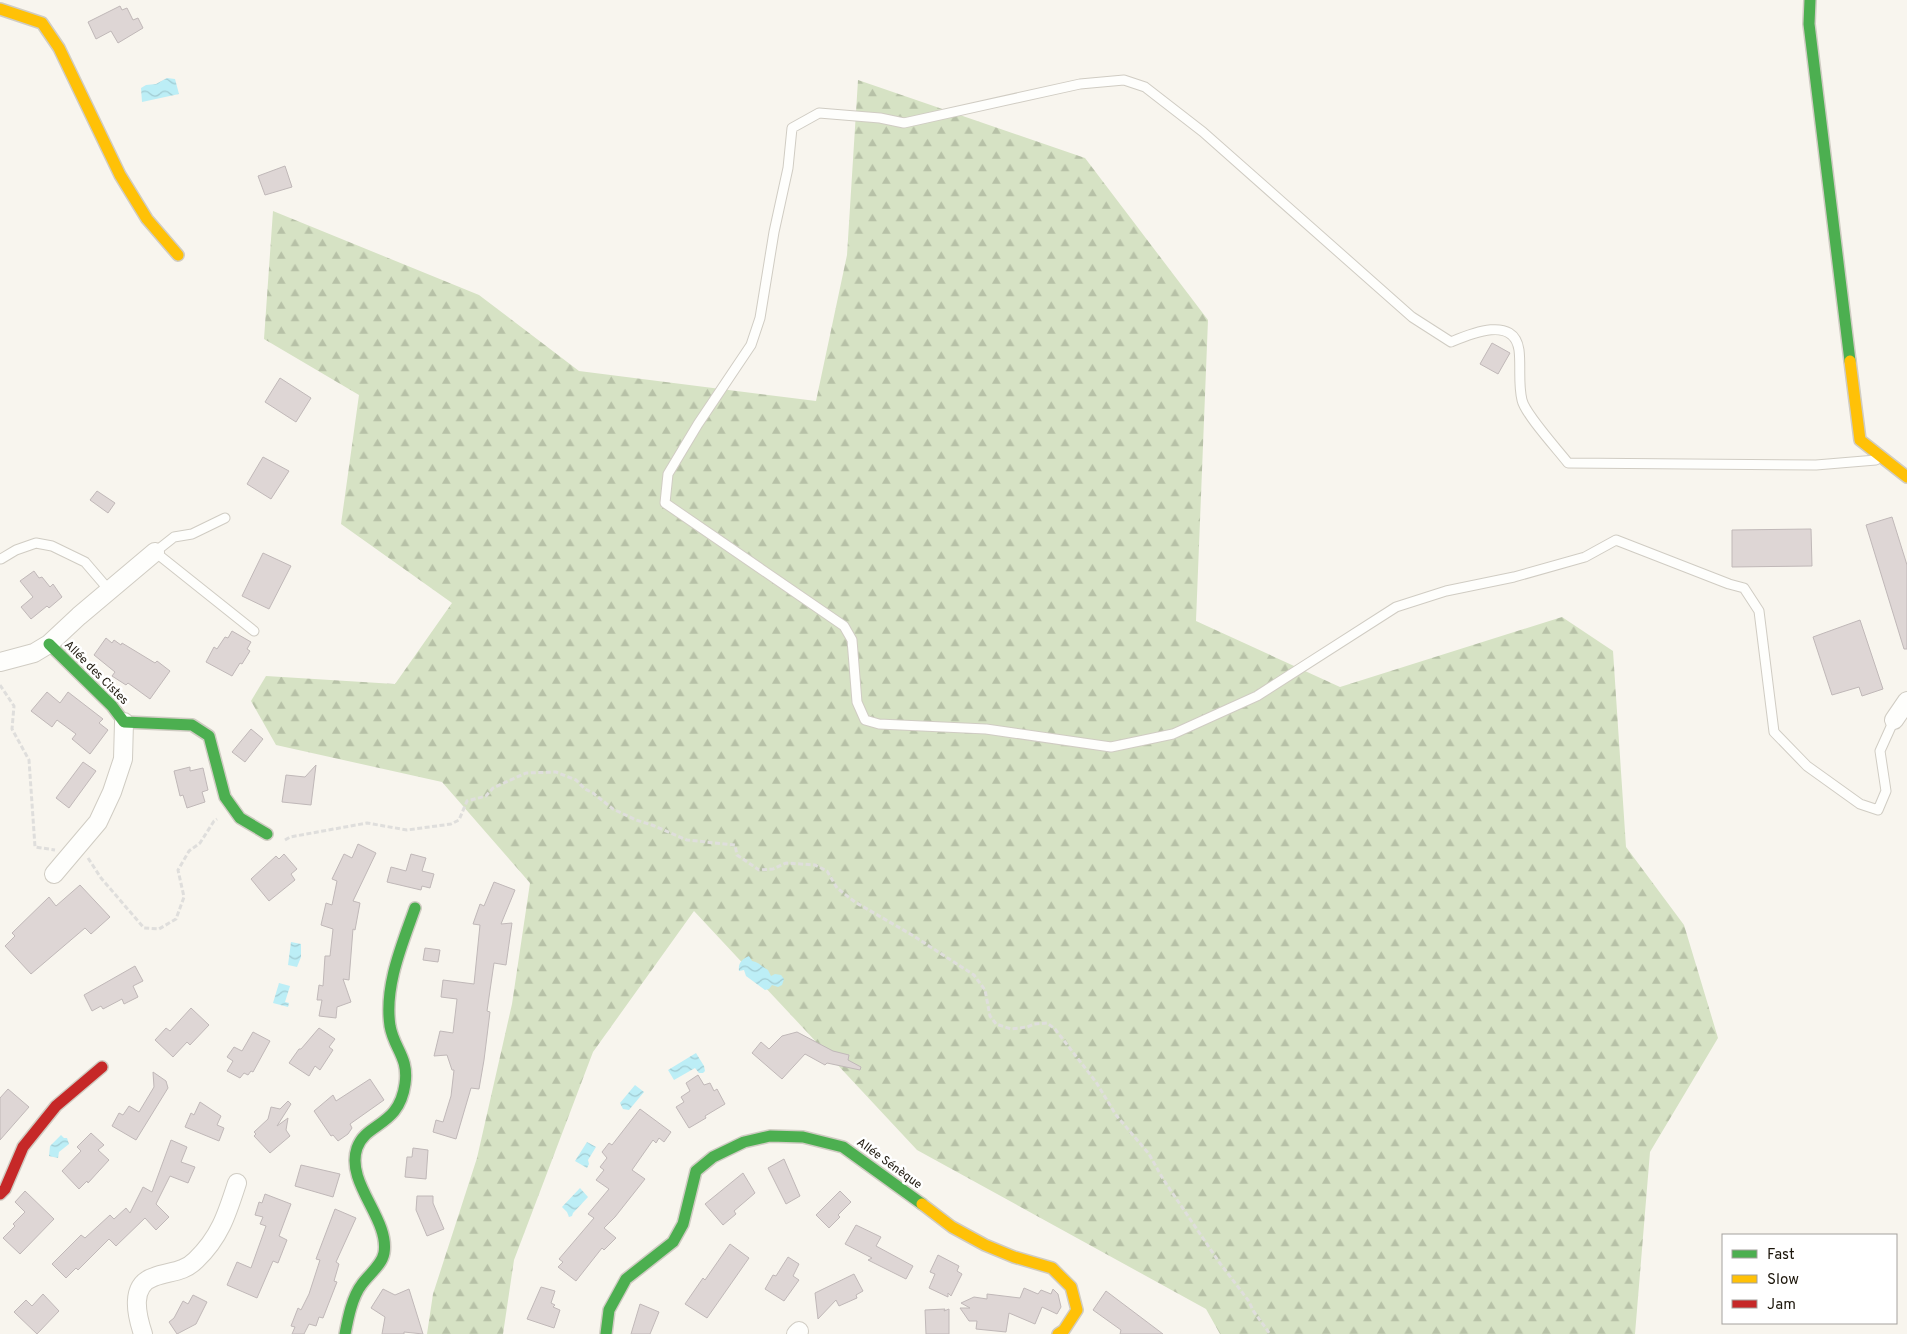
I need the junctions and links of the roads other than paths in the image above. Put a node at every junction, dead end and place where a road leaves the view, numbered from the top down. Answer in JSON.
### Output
{"nodes":[{"id":1,"x":1810,"y":0,"type":"edge"},
{"id":2,"x":0,"y":8,"type":"edge"},
{"id":3,"x":178,"y":255,"type":"dead end"},
{"id":4,"x":1884,"y":459,"type":"junction"},
{"id":5,"x":1906,"y":479,"type":"edge"},
{"id":6,"x":225,"y":518,"type":"dead end"},
{"id":7,"x":155,"y":552,"type":"junction"},
{"id":8,"x":1,"y":559,"type":"edge"},
{"id":9,"x":109,"y":590,"type":"junction"},
{"id":10,"x":254,"y":632,"type":"dead end"},
{"id":11,"x":48,"y":644,"type":"junction"},
{"id":12,"x":0,"y":662,"type":"edge"},
{"id":13,"x":1907,"y":701,"type":"edge"},
{"id":14,"x":1894,"y":720,"type":"joint"},
{"id":15,"x":124,"y":722,"type":"junction"},
{"id":16,"x":268,"y":834,"type":"road end"},
{"id":17,"x":54,"y":874,"type":"dead end"},
{"id":18,"x":415,"y":908,"type":"dead end"},
{"id":19,"x":102,"y":1067,"type":"dead end"},
{"id":20,"x":237,"y":1183,"type":"dead end"},
{"id":21,"x":0,"y":1194,"type":"edge"},
{"id":22,"x":143,"y":1334,"type":"edge"},
{"id":23,"x":345,"y":1334,"type":"edge"},
{"id":24,"x":606,"y":1334,"type":"edge"},
{"id":25,"x":1058,"y":1334,"type":"edge"}],
"edges":[{"from":1,"to":4,"type":"street"},
{"from":2,"to":3,"type":"street"},
{"from":4,"to":5,"type":"street"},
{"from":4,"to":14,"type":"lane"},
{"from":6,"to":7,"type":"lane"},
{"from":7,"to":9,"type":"street"},
{"from":7,"to":10,"type":"lane"},
{"from":8,"to":9,"type":"lane"},
{"from":9,"to":11,"type":"street"},
{"from":11,"to":12,"type":"street"},
{"from":11,"to":15,"type":"street","name":"Allée des Cistes"},
{"from":13,"to":14,"type":"street"},
{"from":15,"to":16,"type":"street","name":"Allée des Cistes"},
{"from":15,"to":17,"type":"street"},
{"from":18,"to":23,"type":"street"},
{"from":19,"to":21,"type":"street"},
{"from":20,"to":22,"type":"street"},
{"from":24,"to":25,"type":"street","name":"Allée Sénèque"}]}
